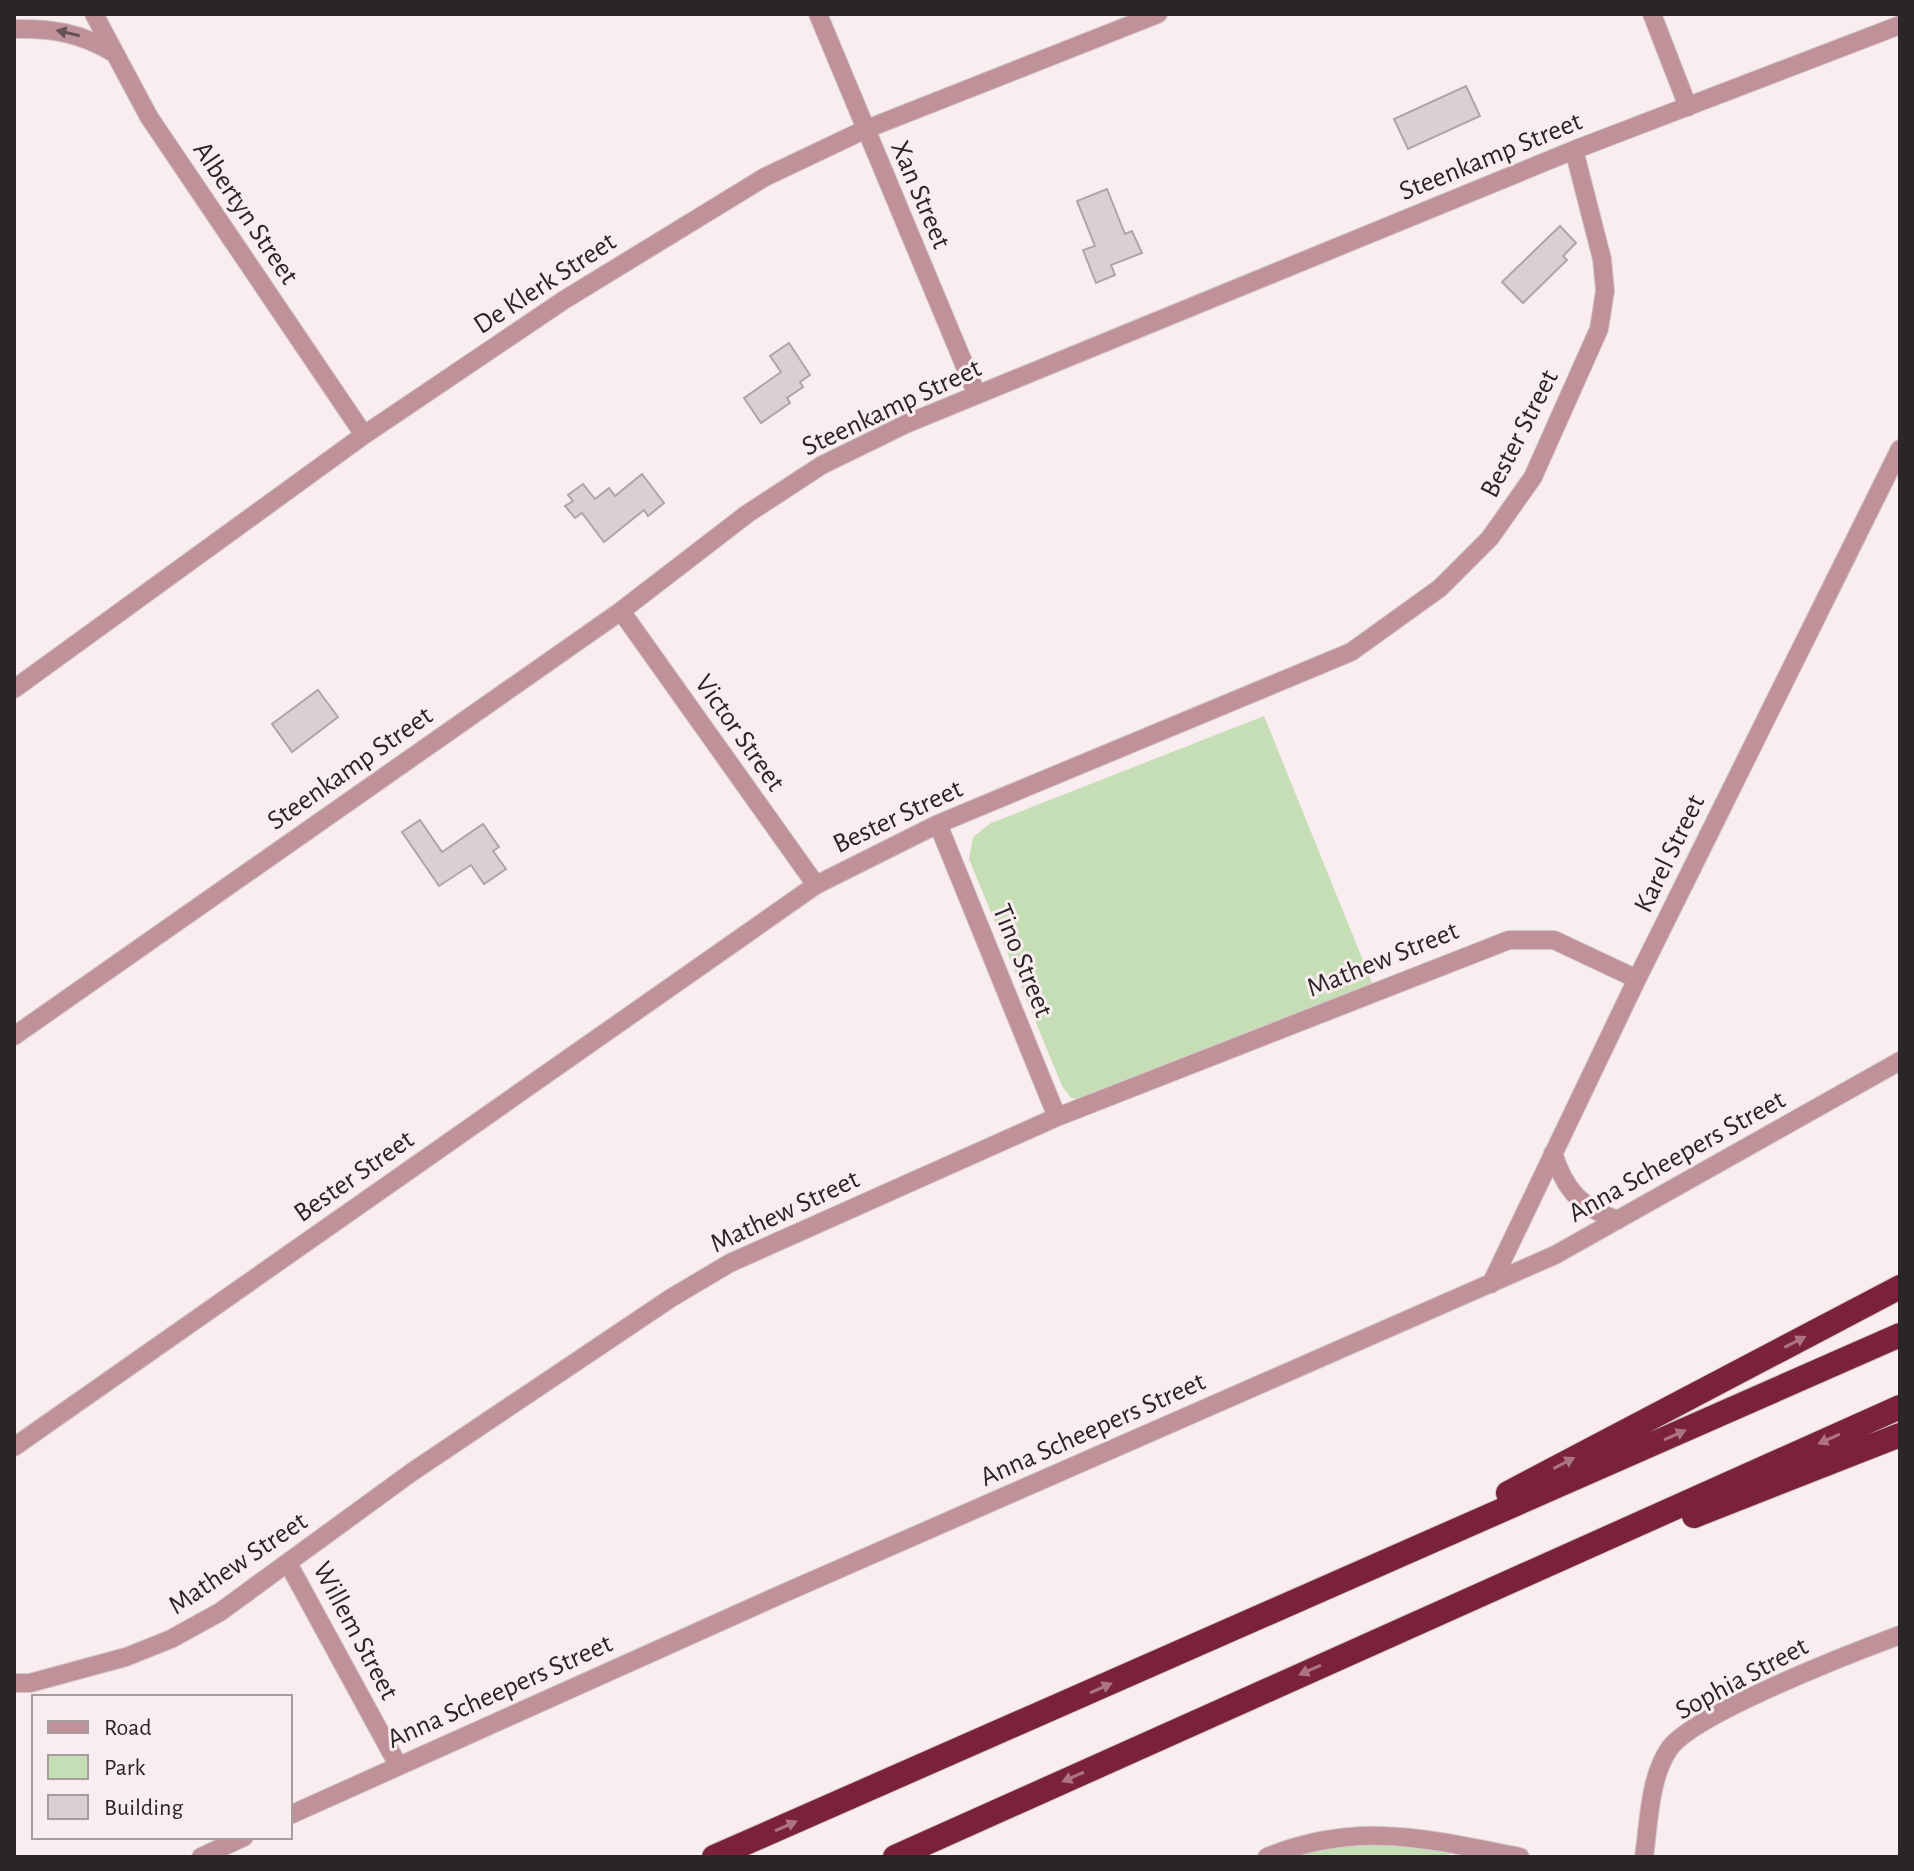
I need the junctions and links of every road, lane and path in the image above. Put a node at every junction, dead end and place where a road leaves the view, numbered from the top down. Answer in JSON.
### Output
{"nodes":[{"id":1,"x":30,"y":14,"type":"edge"},
{"id":2,"x":94,"y":14,"type":"edge"},
{"id":3,"x":818,"y":14,"type":"edge"},
{"id":4,"x":1158,"y":14,"type":"edge"},
{"id":5,"x":1652,"y":14,"type":"edge"},
{"id":6,"x":1900,"y":25,"type":"edge"},
{"id":7,"x":14,"y":28,"type":"edge"},
{"id":8,"x":117,"y":55,"type":"junction"},
{"id":9,"x":1688,"y":107,"type":"junction"},
{"id":10,"x":864,"y":130,"type":"junction"},
{"id":11,"x":1574,"y":150,"type":"junction"},
{"id":12,"x":977,"y":395,"type":"junction"},
{"id":13,"x":364,"y":435,"type":"junction"},
{"id":14,"x":1900,"y":449,"type":"edge"},
{"id":15,"x":621,"y":611,"type":"junction"},
{"id":16,"x":14,"y":689,"type":"edge"},
{"id":17,"x":938,"y":824,"type":"junction"},
{"id":18,"x":816,"y":885,"type":"junction"},
{"id":19,"x":1637,"y":979,"type":"junction"},
{"id":20,"x":17,"y":1028,"type":"edge"},
{"id":21,"x":1900,"y":1061,"type":"edge"},
{"id":22,"x":1057,"y":1117,"type":"junction"},
{"id":23,"x":1553,"y":1153,"type":"junction"},
{"id":24,"x":1618,"y":1220,"type":"junction"},
{"id":25,"x":1491,"y":1284,"type":"junction"},
{"id":26,"x":1900,"y":1287,"type":"edge"},
{"id":27,"x":1900,"y":1335,"type":"edge"},
{"id":28,"x":1900,"y":1407,"type":"edge"},
{"id":29,"x":1900,"y":1435,"type":"edge"},
{"id":30,"x":14,"y":1447,"type":"edge"},
{"id":31,"x":289,"y":1565,"type":"junction"},
{"id":32,"x":1348,"y":1580,"type":"junction"},
{"id":33,"x":1900,"y":1635,"type":"edge"},
{"id":34,"x":1363,"y":1646,"type":"junction"},
{"id":35,"x":14,"y":1683,"type":"edge"},
{"id":36,"x":398,"y":1765,"type":"junction"},
{"id":37,"x":292,"y":1814,"type":"edge"},
{"id":38,"x":240,"y":1839,"type":"edge"},
{"id":39,"x":1278,"y":1855,"type":"edge"},
{"id":40,"x":201,"y":1857,"type":"edge"},
{"id":41,"x":714,"y":1857,"type":"edge"},
{"id":42,"x":895,"y":1857,"type":"edge"},
{"id":43,"x":1520,"y":1857,"type":"edge"},
{"id":44,"x":1644,"y":1857,"type":"edge"}],
"edges":[{"from":1,"to":7,"type":"street"},
{"from":2,"to":8,"type":"street","name":"Albertyn Street"},
{"from":3,"to":10,"type":"street","name":"Xan Street"},
{"from":4,"to":10,"type":"street","name":"De Klerk Street"},
{"from":5,"to":9,"type":"street"},
{"from":6,"to":9,"type":"street","name":"Steenkamp Street"},
{"from":8,"to":7,"type":"street","one_way":true},
{"from":8,"to":13,"type":"street","name":"Albertyn Street"},
{"from":9,"to":11,"type":"street","name":"Steenkamp Street"},
{"from":10,"to":12,"type":"street","name":"Xan Street"},
{"from":10,"to":13,"type":"street","name":"De Klerk Street"},
{"from":11,"to":12,"type":"street","name":"Steenkamp Street"},
{"from":11,"to":17,"type":"street","name":"Bester Street"},
{"from":12,"to":15,"type":"street","name":"Steenkamp Street"},
{"from":13,"to":16,"type":"street","name":"De Klerk Street"},
{"from":14,"to":19,"type":"street","name":"Karel Street"},
{"from":15,"to":18,"type":"street","name":"Victor Street"},
{"from":15,"to":20,"type":"street","name":"Steenkamp Street"},
{"from":17,"to":18,"type":"street","name":"Bester Street"},
{"from":17,"to":22,"type":"street","name":"Tino Street"},
{"from":18,"to":30,"type":"street","name":"Bester Street"},
{"from":19,"to":22,"type":"street","name":"Mathew Street"},
{"from":19,"to":23,"type":"street","name":"Karel Street"},
{"from":21,"to":24,"type":"street","name":"Anna Scheepers Street"},
{"from":22,"to":31,"type":"street","name":"Mathew Street"},
{"from":23,"to":24,"type":"street"},
{"from":23,"to":25,"type":"street","name":"Karel Street"},
{"from":24,"to":25,"type":"street","name":"Anna Scheepers Street"},
{"from":25,"to":36,"type":"street","name":"Anna Scheepers Street"},
{"from":32,"to":26,"type":"highway","one_way":true},
{"from":32,"to":27,"type":"highway","one_way":true},
{"from":28,"to":34,"type":"highway","one_way":true},
{"from":29,"to":34,"type":"highway"},
{"from":31,"to":35,"type":"street","name":"Mathew Street"},
{"from":31,"to":36,"type":"street","name":"Willem Street"},
{"from":41,"to":32,"type":"highway","one_way":true},
{"from":33,"to":44,"type":"street","name":"Sophia Street"},
{"from":34,"to":42,"type":"highway","one_way":true},
{"from":36,"to":37,"type":"street","name":"Anna Scheepers Street"},
{"from":38,"to":40,"type":"street"},
{"from":39,"to":43,"type":"street"}]}
